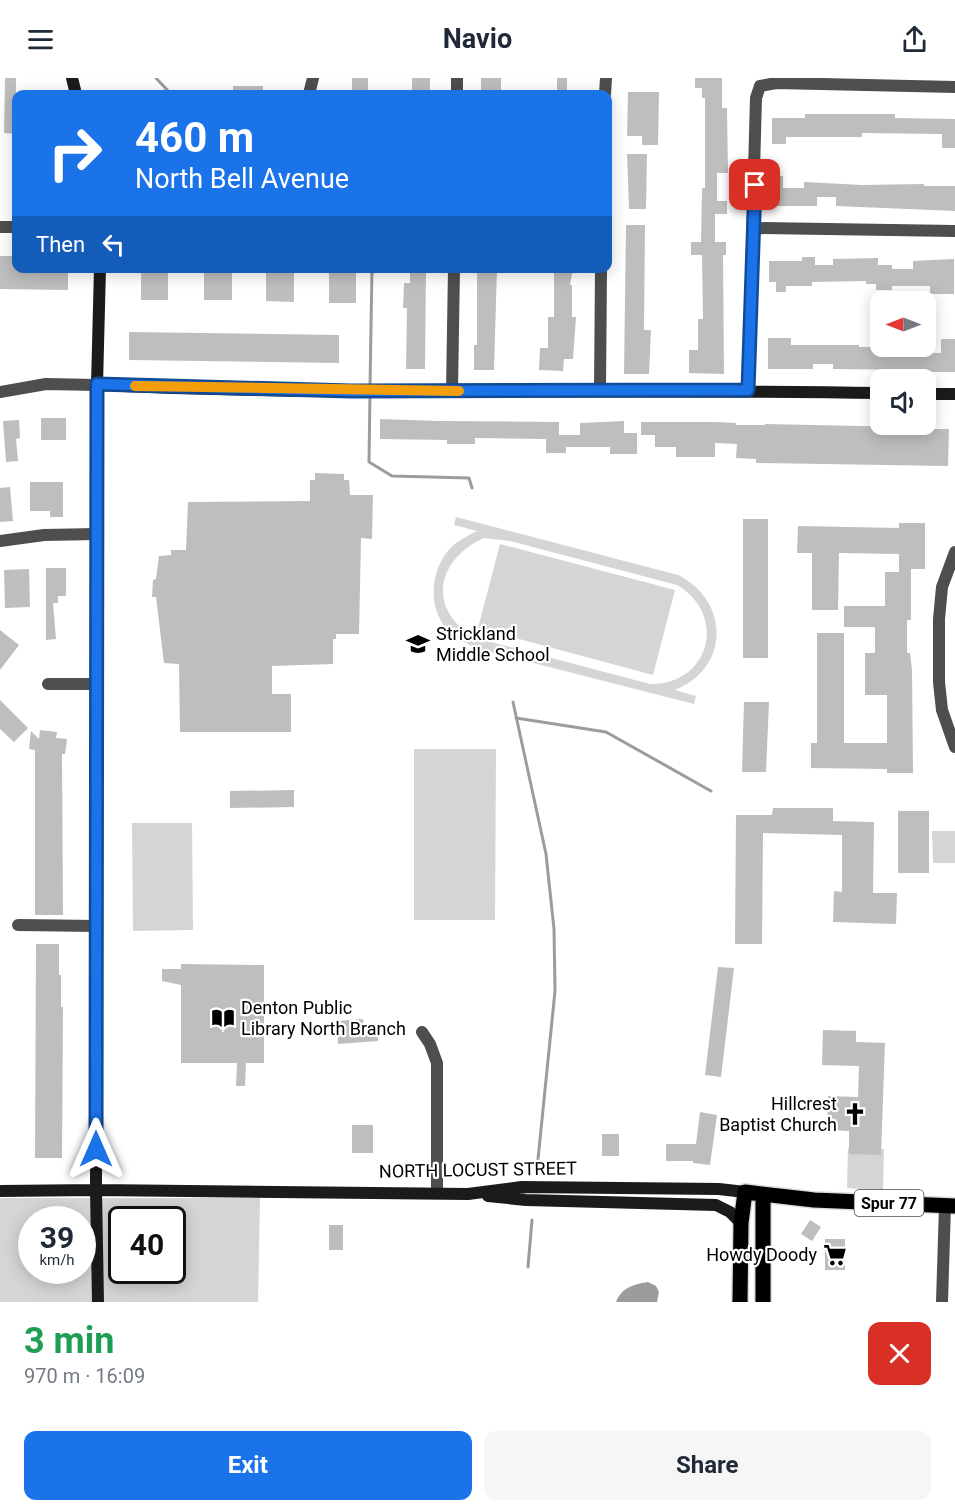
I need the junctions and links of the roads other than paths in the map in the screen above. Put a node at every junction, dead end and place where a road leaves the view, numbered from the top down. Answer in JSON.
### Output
{"nodes":[{"id":1,"x":955,"y":87,"type":"edge"},
{"id":2,"x":754,"y":228,"type":"junction"},
{"id":3,"x":955,"y":231,"type":"edge"},
{"id":4,"x":100,"y":273,"type":"edge"},
{"id":5,"x":454,"y":273,"type":"edge"},
{"id":6,"x":601,"y":273,"type":"edge"},
{"id":7,"x":97,"y":384,"type":"junction"},
{"id":8,"x":600,"y":390,"type":"junction"},
{"id":9,"x":748,"y":390,"type":"junction"},
{"id":10,"x":0,"y":392,"type":"edge"},
{"id":11,"x":452,"y":392,"type":"junction"},
{"id":12,"x":870,"y":393,"type":"edge"},
{"id":13,"x":936,"y":394,"type":"edge"},
{"id":14,"x":955,"y":394,"type":"edge"},
{"id":15,"x":97,"y":534,"type":"junction"},
{"id":16,"x":0,"y":541,"type":"edge"},
{"id":17,"x":955,"y":552,"type":"edge"},
{"id":18,"x":48,"y":684,"type":"dead end"},
{"id":19,"x":97,"y":684,"type":"junction"},
{"id":20,"x":955,"y":747,"type":"edge"},
{"id":21,"x":18,"y":925,"type":"dead end"},
{"id":22,"x":97,"y":926,"type":"junction"},
{"id":23,"x":422,"y":1032,"type":"dead end"},
{"id":24,"x":96,"y":1190,"type":"junction"},
{"id":25,"x":0,"y":1191,"type":"edge"},
{"id":26,"x":745,"y":1192,"type":"junction"},
{"id":27,"x":437,"y":1193,"type":"junction"},
{"id":28,"x":468,"y":1194,"type":"junction"},
{"id":29,"x":763,"y":1196,"type":"junction"},
{"id":30,"x":950,"y":1206,"type":"edge"},
{"id":31,"x":741,"y":1223,"type":"junction"},
{"id":32,"x":98,"y":1302,"type":"edge"},
{"id":33,"x":740,"y":1302,"type":"edge"},
{"id":34,"x":763,"y":1302,"type":"edge"},
{"id":35,"x":942,"y":1302,"type":"edge"}],
"edges":[{"from":1,"to":2,"type":"street"},
{"from":2,"to":3,"type":"street"},
{"from":2,"to":9,"type":"street"},
{"from":4,"to":7,"type":"street"},
{"from":5,"to":11,"type":"street"},
{"from":6,"to":8,"type":"street"},
{"from":7,"to":10,"type":"street"},
{"from":7,"to":11,"type":"street"},
{"from":7,"to":15,"type":"street"},
{"from":8,"to":9,"type":"street"},
{"from":8,"to":11,"type":"street"},
{"from":9,"to":12,"type":"street"},
{"from":13,"to":14,"type":"street"},
{"from":15,"to":16,"type":"street"},
{"from":15,"to":19,"type":"street"},
{"from":17,"to":20,"type":"street"},
{"from":18,"to":19,"type":"street"},
{"from":19,"to":22,"type":"street"},
{"from":21,"to":22,"type":"street"},
{"from":22,"to":24,"type":"street"},
{"from":23,"to":27,"type":"street"},
{"from":24,"to":25,"type":"street","name":"NORTH LOCUST STREET"},
{"from":24,"to":27,"type":"street","name":"NORTH LOCUST STREET"},
{"from":24,"to":32,"type":"street"},
{"from":26,"to":28,"type":"street","name":"NORTH LOCUST STREET"},
{"from":26,"to":29,"type":"main road","name":"NORTH LOCUST STREET","number":"Spur 77"},
{"from":26,"to":31,"type":"main road"},
{"from":27,"to":28,"type":"street","name":"NORTH LOCUST STREET"},
{"from":28,"to":31,"type":"street"},
{"from":29,"to":30,"type":"main road","name":"NORTH LOCUST STREET","number":"Spur 77"},
{"from":29,"to":34,"type":"main road"},
{"from":30,"to":35,"type":"street"},
{"from":31,"to":33,"type":"main road"}]}
